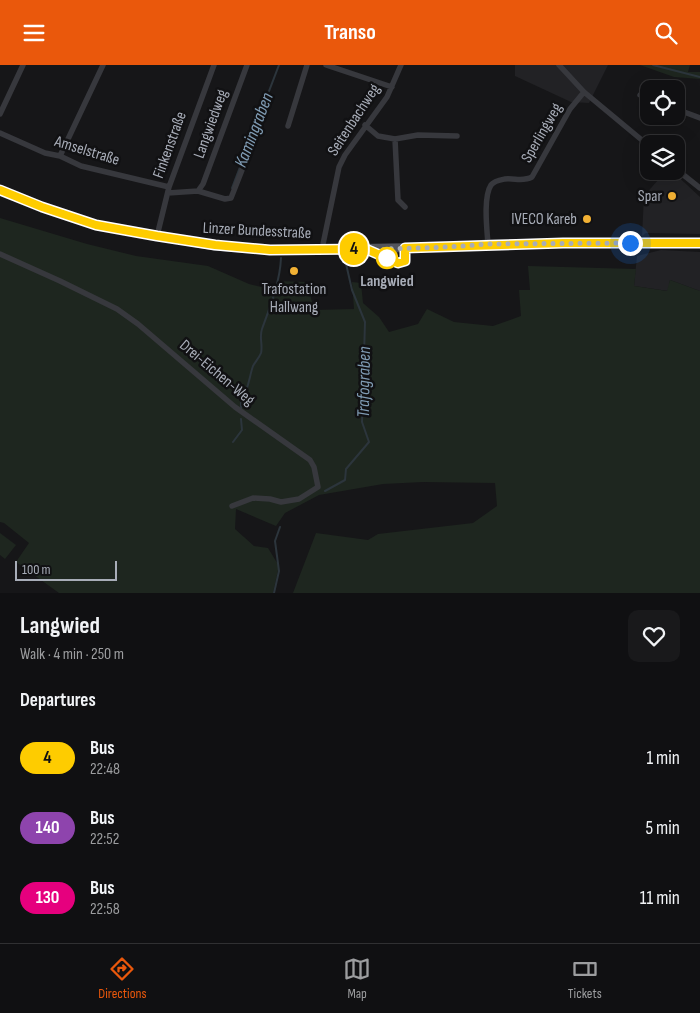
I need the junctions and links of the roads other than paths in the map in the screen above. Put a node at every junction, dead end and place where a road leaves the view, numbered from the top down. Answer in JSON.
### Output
{"nodes":[{"id":1,"x":23,"y":65,"type":"edge"},
{"id":2,"x":103,"y":65,"type":"edge"},
{"id":3,"x":214,"y":65,"type":"edge"},
{"id":4,"x":247,"y":65,"type":"edge"},
{"id":5,"x":307,"y":65,"type":"edge"},
{"id":6,"x":327,"y":65,"type":"edge"},
{"id":7,"x":401,"y":65,"type":"edge"},
{"id":8,"x":559,"y":65,"type":"edge"},
{"id":9,"x":392,"y":87,"type":"junction"},
{"id":10,"x":584,"y":92,"type":"junction"},
{"id":11,"x":685,"y":112,"type":"edge"},
{"id":12,"x":0,"y":113,"type":"edge"},
{"id":13,"x":700,"y":118,"type":"edge"},
{"id":14,"x":365,"y":125,"type":"junction"},
{"id":15,"x":288,"y":126,"type":"dead end"},
{"id":16,"x":0,"y":133,"type":"edge"},
{"id":17,"x":456,"y":136,"type":"dead end"},
{"id":18,"x":395,"y":139,"type":"junction"},
{"id":19,"x":640,"y":139,"type":"edge"},
{"id":20,"x":253,"y":141,"type":"dead end"},
{"id":21,"x":60,"y":156,"type":"junction"},
{"id":22,"x":685,"y":176,"type":"edge"},
{"id":23,"x":700,"y":188,"type":"edge"},
{"id":24,"x":0,"y":190,"type":"edge"},
{"id":25,"x":168,"y":190,"type":"junction"},
{"id":26,"x":198,"y":191,"type":"junction"},
{"id":27,"x":405,"y":207,"type":"dead end"},
{"id":28,"x":157,"y":236,"type":"junction"},
{"id":29,"x":700,"y":243,"type":"edge"},
{"id":30,"x":488,"y":244,"type":"junction"},
{"id":31,"x":322,"y":249,"type":"junction"},
{"id":32,"x":0,"y":254,"type":"edge"},
{"id":33,"x":232,"y":506,"type":"dead end"}],
"edges":[{"from":1,"to":12,"type":"street"},
{"from":2,"to":21,"type":"street"},
{"from":3,"to":25,"type":"street","name":"Finkenstraße"},
{"from":4,"to":26,"type":"street","name":"Langwiedweg"},
{"from":5,"to":15,"type":"street"},
{"from":6,"to":9,"type":"street"},
{"from":7,"to":9,"type":"street","name":"Seitenbachweg"},
{"from":8,"to":10,"type":"street"},
{"from":9,"to":14,"type":"street","name":"Seitenbachweg"},
{"from":10,"to":19,"type":"street"},
{"from":10,"to":30,"type":"street","name":"Sperlingweg"},
{"from":11,"to":13,"type":"street"},
{"from":14,"to":18,"type":"street"},
{"from":14,"to":31,"type":"street","name":"Seitenbachweg"},
{"from":16,"to":21,"type":"street","name":"Amselstraße"},
{"from":17,"to":18,"type":"street"},
{"from":18,"to":27,"type":"street"},
{"from":20,"to":26,"type":"street"},
{"from":21,"to":25,"type":"street","name":"Amselstraße"},
{"from":22,"to":23,"type":"street"},
{"from":24,"to":28,"type":"main road","name":"Linzer Bundesstraße"},
{"from":25,"to":26,"type":"street"},
{"from":25,"to":28,"type":"street","name":"Finkenstraße"},
{"from":28,"to":31,"type":"main road","name":"Linzer Bundesstraße"},
{"from":29,"to":30,"type":"main road","name":"Linzer Bundesstraße"},
{"from":30,"to":31,"type":"main road","name":"Linzer Bundesstraße"},
{"from":32,"to":33,"type":"street","name":"Drei-Eichen-Weg"}]}
